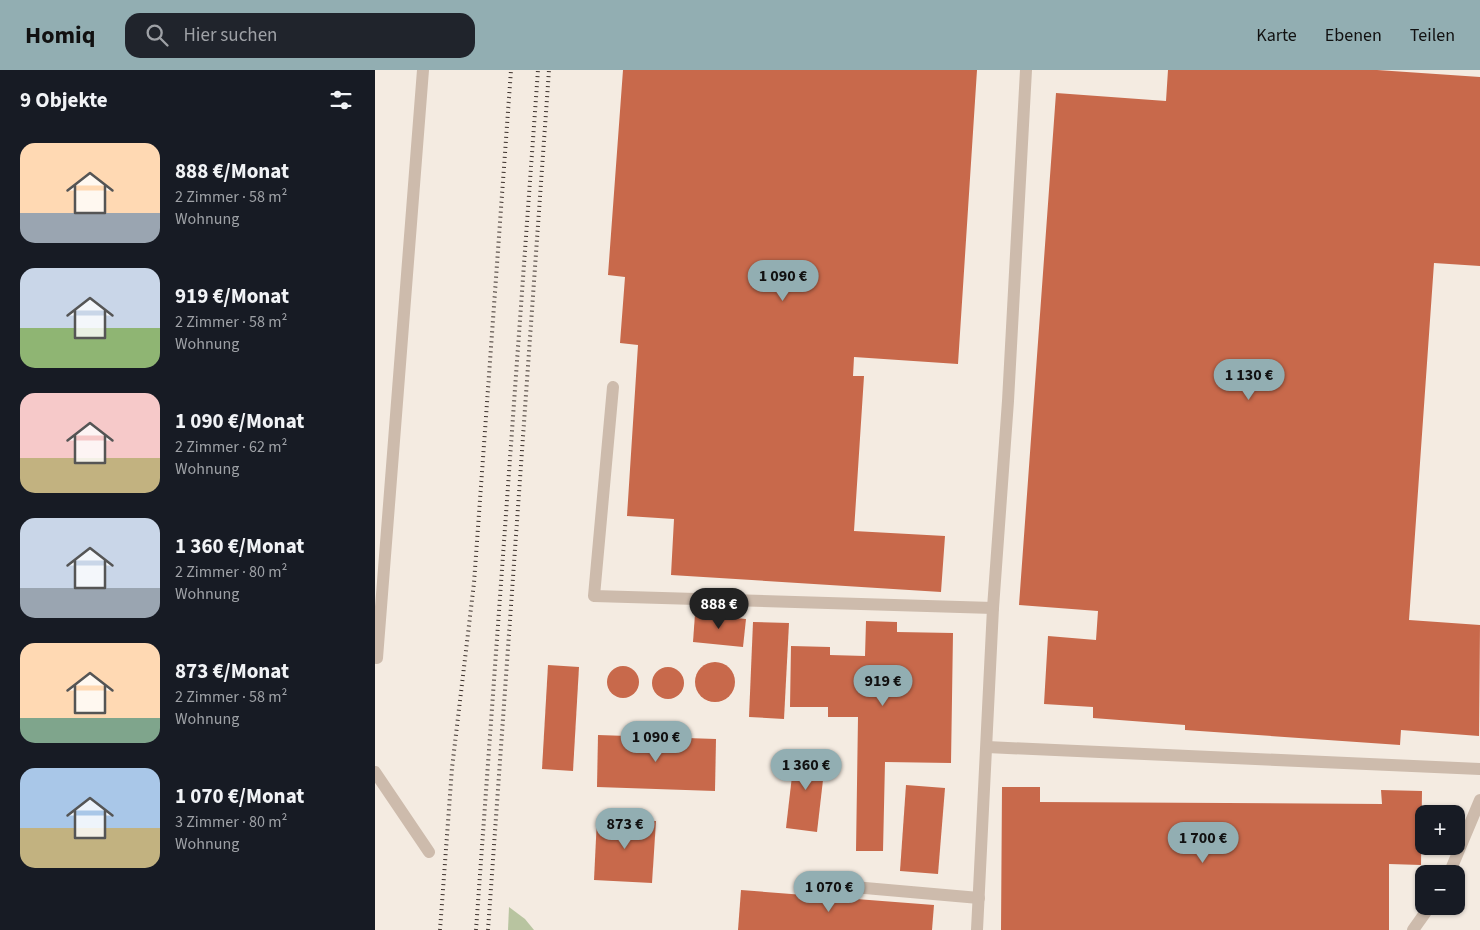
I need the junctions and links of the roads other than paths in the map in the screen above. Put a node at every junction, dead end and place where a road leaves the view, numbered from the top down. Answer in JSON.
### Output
{"nodes":[{"id":1,"x":423,"y":70,"type":"edge"},
{"id":2,"x":1026,"y":70,"type":"edge"},
{"id":3,"x":613,"y":387,"type":"dead end"},
{"id":4,"x":993,"y":608,"type":"junction"},
{"id":5,"x":375,"y":656,"type":"edge"},
{"id":6,"x":987,"y":747,"type":"junction"},
{"id":7,"x":1480,"y":768,"type":"edge"},
{"id":8,"x":375,"y":772,"type":"edge"},
{"id":9,"x":1480,"y":800,"type":"edge"},
{"id":10,"x":429,"y":852,"type":"dead end"},
{"id":11,"x":1453,"y":865,"type":"edge"},
{"id":12,"x":809,"y":883,"type":"dead end"},
{"id":13,"x":979,"y":898,"type":"junction"},
{"id":14,"x":1424,"y":915,"type":"edge"},
{"id":15,"x":977,"y":930,"type":"edge"},
{"id":16,"x":1413,"y":930,"type":"edge"}],
"edges":[{"from":1,"to":5,"type":"lane"},
{"from":2,"to":4,"type":"lane"},
{"from":3,"to":4,"type":"lane"},
{"from":4,"to":6,"type":"lane"},
{"from":6,"to":7,"type":"lane"},
{"from":6,"to":13,"type":"lane"},
{"from":8,"to":10,"type":"lane"},
{"from":9,"to":11,"type":"lane"},
{"from":12,"to":13,"type":"lane"},
{"from":13,"to":15,"type":"lane"},
{"from":14,"to":16,"type":"lane"}]}
